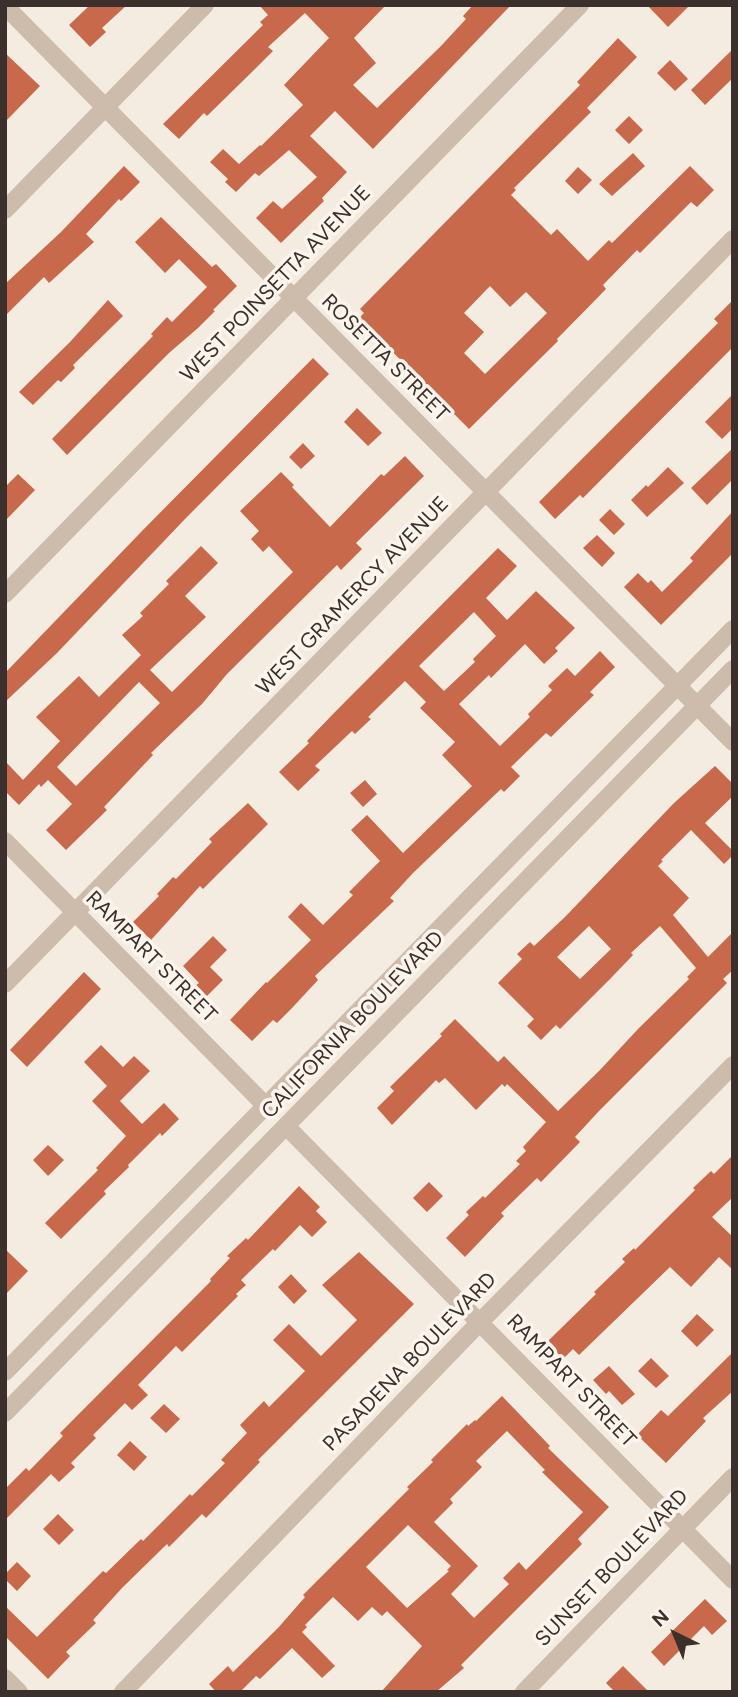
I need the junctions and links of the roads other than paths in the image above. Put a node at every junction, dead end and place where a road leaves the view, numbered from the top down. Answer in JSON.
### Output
{"nodes":[{"id":1,"x":205,"y":5,"type":"edge"},
{"id":2,"x":580,"y":5,"type":"edge"},
{"id":3,"x":5,"y":6,"type":"edge"},
{"id":4,"x":105,"y":107,"type":"junction"},
{"id":5,"x":5,"y":210,"type":"edge"},
{"id":6,"x":733,"y":239,"type":"edge"},
{"id":7,"x":294,"y":298,"type":"junction"},
{"id":8,"x":486,"y":492,"type":"junction"},
{"id":9,"x":5,"y":594,"type":"edge"},
{"id":10,"x":733,"y":629,"type":"edge"},
{"id":11,"x":733,"y":669,"type":"edge"},
{"id":12,"x":677,"y":685,"type":"junction"},
{"id":13,"x":697,"y":706,"type":"junction"},
{"id":14,"x":733,"y":742,"type":"edge"},
{"id":15,"x":5,"y":841,"type":"edge"},
{"id":16,"x":473,"y":895,"type":"junction"},
{"id":17,"x":75,"y":912,"type":"junction"},
{"id":18,"x":493,"y":914,"type":"junction"},
{"id":19,"x":5,"y":984,"type":"edge"},
{"id":20,"x":733,"y":1065,"type":"edge"},
{"id":21,"x":265,"y":1105,"type":"junction"},
{"id":22,"x":286,"y":1126,"type":"junction"},
{"id":23,"x":60,"y":1318,"type":"junction"},
{"id":24,"x":481,"y":1321,"type":"junction"},
{"id":25,"x":80,"y":1337,"type":"junction"},
{"id":26,"x":5,"y":1373,"type":"edge"},
{"id":27,"x":5,"y":1413,"type":"edge"},
{"id":28,"x":733,"y":1477,"type":"edge"},
{"id":29,"x":682,"y":1529,"type":"junction"},
{"id":30,"x":733,"y":1580,"type":"edge"},
{"id":31,"x":5,"y":1678,"type":"edge"},
{"id":32,"x":19,"y":1692,"type":"edge"},
{"id":33,"x":122,"y":1692,"type":"edge"},
{"id":34,"x":524,"y":1692,"type":"edge"}],
"edges":[{"from":1,"to":4,"type":"street"},
{"from":2,"to":7,"type":"street","name":"WEST POINSETTA AVENUE"},
{"from":3,"to":4,"type":"street","name":"ROSETTA STREET"},
{"from":4,"to":5,"type":"street"},
{"from":4,"to":7,"type":"street","name":"ROSETTA STREET"},
{"from":6,"to":8,"type":"street","name":"WEST GRAMERCY AVENUE"},
{"from":7,"to":8,"type":"street","name":"ROSETTA STREET"},
{"from":7,"to":9,"type":"street","name":"WEST POINSETTA AVENUE"},
{"from":8,"to":12,"type":"street","name":"ROSETTA STREET"},
{"from":8,"to":17,"type":"street","name":"WEST GRAMERCY AVENUE"},
{"from":10,"to":12,"type":"street","name":"CALIFORNIA BOULEVARD"},
{"from":11,"to":13,"type":"street","name":"CALIFORNIA BOULEVARD"},
{"from":12,"to":13,"type":"street","name":"ROSETTA STREET"},
{"from":12,"to":16,"type":"street","name":"CALIFORNIA BOULEVARD"},
{"from":13,"to":14,"type":"street","name":"ROSETTA STREET"},
{"from":13,"to":18,"type":"street","name":"CALIFORNIA BOULEVARD"},
{"from":15,"to":17,"type":"street","name":"RAMPART STREET"},
{"from":16,"to":18,"type":"street"},
{"from":16,"to":21,"type":"street","name":"CALIFORNIA BOULEVARD"},
{"from":17,"to":19,"type":"street","name":"WEST GRAMERCY AVENUE"},
{"from":17,"to":21,"type":"street","name":"RAMPART STREET"},
{"from":18,"to":22,"type":"street","name":"CALIFORNIA BOULEVARD"},
{"from":20,"to":24,"type":"street","name":"PASADENA BOULEVARD"},
{"from":21,"to":22,"type":"street","name":"RAMPART STREET"},
{"from":21,"to":23,"type":"street","name":"CALIFORNIA BOULEVARD"},
{"from":22,"to":24,"type":"street","name":"RAMPART STREET"},
{"from":22,"to":25,"type":"street","name":"CALIFORNIA BOULEVARD"},
{"from":23,"to":25,"type":"street"},
{"from":23,"to":26,"type":"street","name":"CALIFORNIA BOULEVARD"},
{"from":24,"to":29,"type":"street","name":"RAMPART STREET"},
{"from":24,"to":33,"type":"street","name":"PASADENA BOULEVARD"},
{"from":25,"to":27,"type":"street","name":"CALIFORNIA BOULEVARD"},
{"from":28,"to":29,"type":"street","name":"SUNSET BOULEVARD"},
{"from":29,"to":30,"type":"street","name":"RAMPART STREET"},
{"from":29,"to":34,"type":"street","name":"SUNSET BOULEVARD"},
{"from":31,"to":32,"type":"street"}]}
